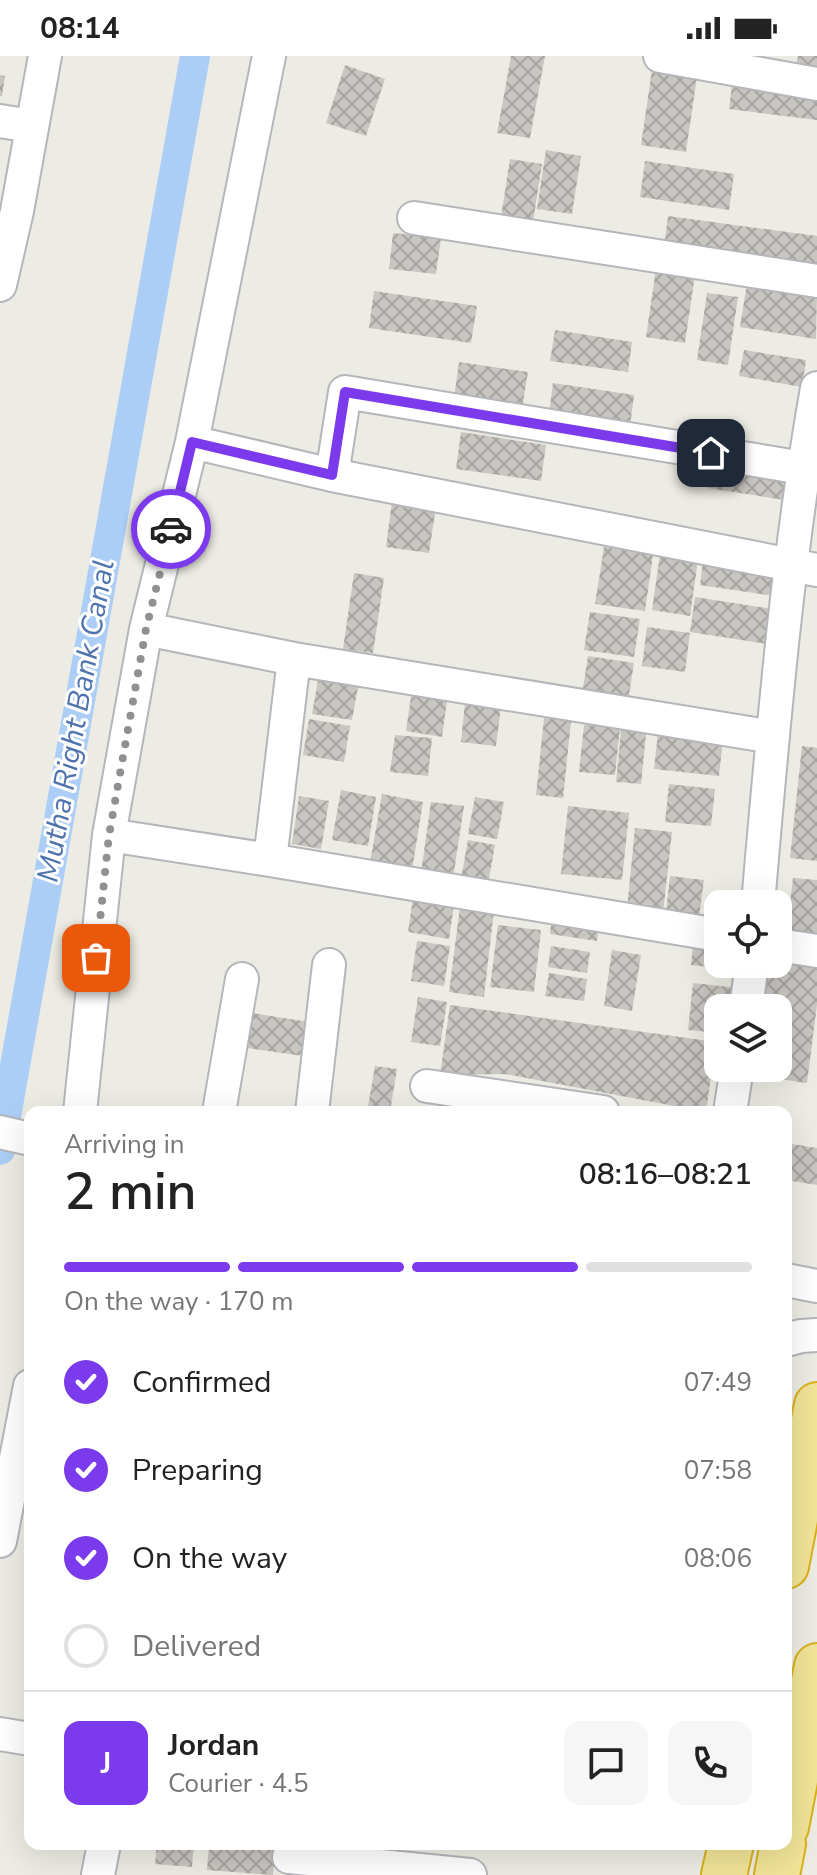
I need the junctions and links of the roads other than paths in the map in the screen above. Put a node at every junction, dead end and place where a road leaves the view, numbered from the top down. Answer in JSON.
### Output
{"nodes":[{"id":1,"x":45,"y":56,"type":"edge"},
{"id":2,"x":269,"y":56,"type":"edge"},
{"id":3,"x":660,"y":56,"type":"edge"},
{"id":4,"x":817,"y":84,"type":"edge"},
{"id":5,"x":16,"y":124,"type":"edge"},
{"id":6,"x":414,"y":218,"type":"dead end"},
{"id":7,"x":817,"y":281,"type":"edge"},
{"id":8,"x":0,"y":285,"type":"edge"},
{"id":9,"x":817,"y":388,"type":"edge"},
{"id":10,"x":192,"y":442,"type":"junction"},
{"id":11,"x":803,"y":468,"type":"junction"},
{"id":12,"x":332,"y":475,"type":"junction"},
{"id":13,"x":804,"y":568,"type":"edge"},
{"id":14,"x":146,"y":629,"type":"junction"},
{"id":15,"x":294,"y":659,"type":"junction"},
{"id":16,"x":773,"y":737,"type":"junction"},
{"id":17,"x":109,"y":835,"type":"junction"},
{"id":18,"x":270,"y":860,"type":"junction"},
{"id":19,"x":759,"y":890,"type":"edge"},
{"id":20,"x":704,"y":933,"type":"edge"},
{"id":21,"x":792,"y":947,"type":"edge"},
{"id":22,"x":817,"y":951,"type":"edge"},
{"id":23,"x":329,"y":965,"type":"dead end"},
{"id":24,"x":242,"y":979,"type":"dead end"},
{"id":25,"x":735,"y":1082,"type":"edge"},
{"id":26,"x":427,"y":1086,"type":"dead end"},
{"id":27,"x":81,"y":1106,"type":"edge"},
{"id":28,"x":220,"y":1106,"type":"edge"},
{"id":29,"x":313,"y":1106,"type":"edge"},
{"id":30,"x":562,"y":1106,"type":"edge"},
{"id":31,"x":731,"y":1106,"type":"edge"},
{"id":32,"x":0,"y":1132,"type":"edge"},
{"id":33,"x":24,"y":1138,"type":"edge"},
{"id":34,"x":792,"y":1281,"type":"edge"},
{"id":35,"x":817,"y":1286,"type":"edge"},
{"id":36,"x":817,"y":1335,"type":"edge"},
{"id":37,"x":792,"y":1338,"type":"edge"},
{"id":38,"x":817,"y":1405,"type":"edge"},
{"id":39,"x":24,"y":1417,"type":"edge"},
{"id":40,"x":792,"y":1535,"type":"edge"},
{"id":41,"x":0,"y":1541,"type":"edge"},
{"id":42,"x":817,"y":1666,"type":"edge"},
{"id":43,"x":0,"y":1734,"type":"edge"},
{"id":44,"x":24,"y":1738,"type":"edge"},
{"id":45,"x":792,"y":1796,"type":"edge"},
{"id":46,"x":103,"y":1850,"type":"edge"},
{"id":47,"x":730,"y":1850,"type":"edge"},
{"id":48,"x":782,"y":1850,"type":"edge"},
{"id":49,"x":289,"y":1857,"type":"dead end"},
{"id":50,"x":98,"y":1875,"type":"edge"},
{"id":51,"x":470,"y":1875,"type":"edge"},
{"id":52,"x":724,"y":1875,"type":"edge"},
{"id":53,"x":777,"y":1875,"type":"edge"}],
"edges":[{"from":1,"to":5,"type":"street"},
{"from":2,"to":10,"type":"street"},
{"from":3,"to":4,"type":"street"},
{"from":5,"to":8,"type":"street"},
{"from":6,"to":7,"type":"street"},
{"from":9,"to":11,"type":"street"},
{"from":10,"to":12,"type":"street"},
{"from":10,"to":14,"type":"street"},
{"from":11,"to":12,"type":"street"},
{"from":11,"to":13,"type":"street"},
{"from":12,"to":13,"type":"street"},
{"from":13,"to":16,"type":"street"},
{"from":14,"to":15,"type":"street"},
{"from":14,"to":17,"type":"street"},
{"from":15,"to":16,"type":"street"},
{"from":15,"to":18,"type":"street"},
{"from":16,"to":19,"type":"street"},
{"from":17,"to":18,"type":"street"},
{"from":17,"to":27,"type":"street"},
{"from":18,"to":20,"type":"street"},
{"from":21,"to":22,"type":"street"},
{"from":23,"to":29,"type":"street"},
{"from":24,"to":28,"type":"street"},
{"from":25,"to":31,"type":"street"},
{"from":26,"to":30,"type":"street"},
{"from":32,"to":33,"type":"street"},
{"from":34,"to":35,"type":"street"},
{"from":36,"to":37,"type":"street"},
{"from":38,"to":40,"type":"highway"},
{"from":39,"to":41,"type":"street"},
{"from":42,"to":45,"type":"highway"},
{"from":43,"to":44,"type":"street"},
{"from":46,"to":50,"type":"street"},
{"from":47,"to":52,"type":"highway"},
{"from":48,"to":53,"type":"highway"},
{"from":49,"to":51,"type":"street"}]}
